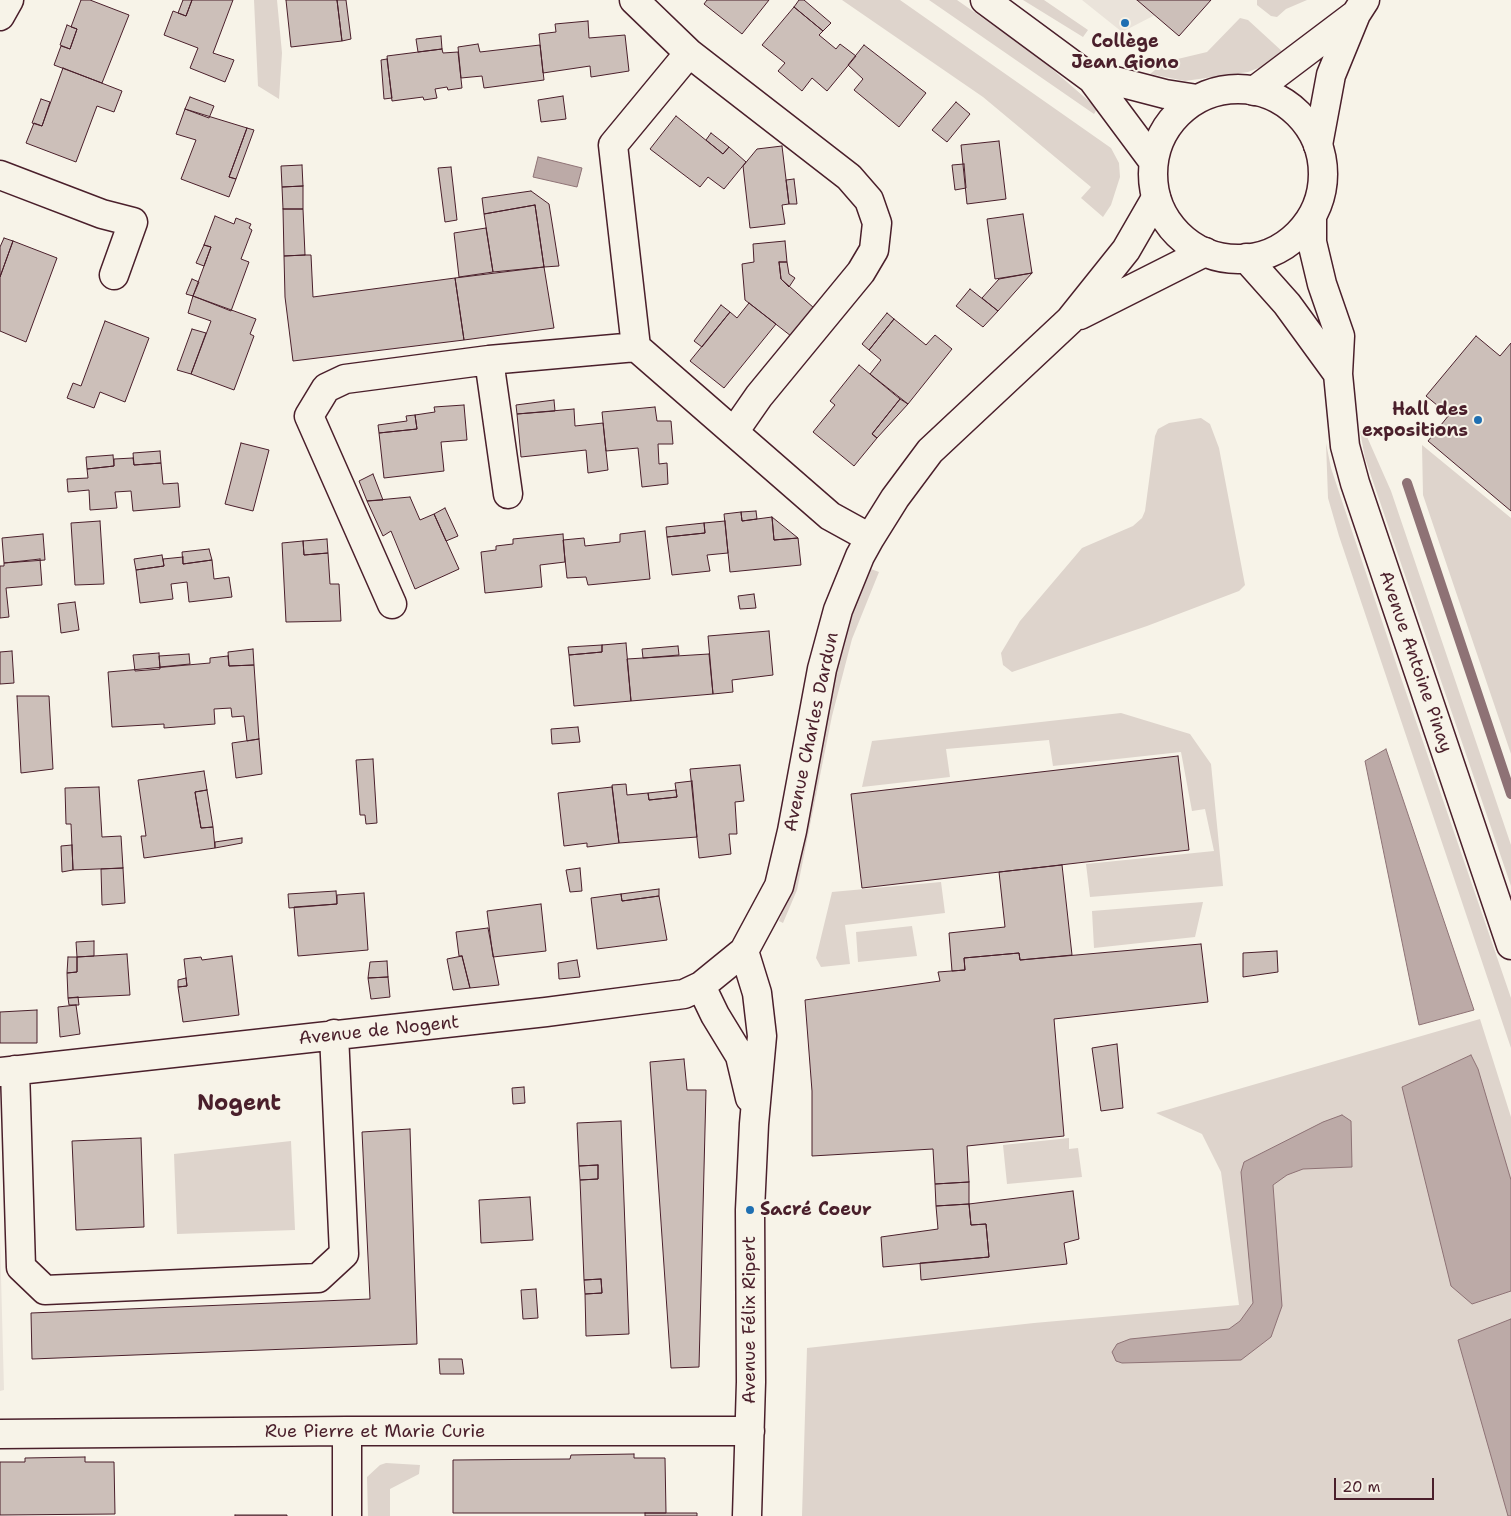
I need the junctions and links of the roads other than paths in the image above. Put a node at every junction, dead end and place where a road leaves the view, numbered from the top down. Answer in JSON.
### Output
{"nodes":[{"id":1,"x":9,"y":0,"type":"edge"},
{"id":2,"x":634,"y":0,"type":"edge"},
{"id":3,"x":985,"y":0,"type":"edge"},
{"id":4,"x":1361,"y":7,"type":"edge"},
{"id":5,"x":0,"y":16,"type":"edge"},
{"id":6,"x":690,"y":53,"type":"junction"},
{"id":7,"x":1092,"y":79,"type":"junction"},
{"id":8,"x":1254,"y":91,"type":"junction"},
{"id":9,"x":1196,"y":99,"type":"junction"},
{"id":10,"x":1318,"y":145,"type":"junction"},
{"id":11,"x":1153,"y":161,"type":"junction"},
{"id":12,"x":0,"y":175,"type":"edge"},
{"id":13,"x":1156,"y":198,"type":"junction"},
{"id":14,"x":1312,"y":216,"type":"junction"},
{"id":15,"x":1205,"y":252,"type":"junction"},
{"id":16,"x":1246,"y":258,"type":"junction"},
{"id":17,"x":114,"y":275,"type":"dead end"},
{"id":18,"x":1070,"y":320,"type":"junction"},
{"id":19,"x":636,"y":347,"type":"junction"},
{"id":20,"x":489,"y":360,"type":"junction"},
{"id":21,"x":1338,"y":374,"type":"junction"},
{"id":22,"x":734,"y":432,"type":"junction"},
{"id":23,"x":508,"y":494,"type":"dead end"},
{"id":24,"x":870,"y":538,"type":"junction"},
{"id":25,"x":392,"y":604,"type":"dead end"},
{"id":26,"x":1511,"y":945,"type":"edge"},
{"id":27,"x":744,"y":951,"type":"junction"},
{"id":28,"x":701,"y":986,"type":"junction"},
{"id":29,"x":334,"y":1034,"type":"junction"},
{"id":30,"x":7,"y":1071,"type":"edge"},
{"id":31,"x":754,"y":1124,"type":"junction"},
{"id":32,"x":347,"y":1431,"type":"junction"},
{"id":33,"x":750,"y":1431,"type":"junction"},
{"id":34,"x":0,"y":1434,"type":"edge"},
{"id":35,"x":347,"y":1516,"type":"edge"},
{"id":36,"x":746,"y":1516,"type":"edge"}],
"edges":[{"from":1,"to":5,"type":"street"},
{"from":2,"to":6,"type":"street"},
{"from":3,"to":7,"type":"street"},
{"from":4,"to":8,"type":"street"},
{"from":4,"to":10,"type":"street"},
{"from":6,"to":19,"type":"street"},
{"from":6,"to":22,"type":"street"},
{"from":7,"to":9,"type":"street","name":"Avenue Antoine Pinay"},
{"from":7,"to":11,"type":"street"},
{"from":8,"to":9,"type":"street","name":"Avenue Antoine Pinay"},
{"from":8,"to":10,"type":"street","name":"Avenue Antoine Pinay"},
{"from":9,"to":11,"type":"street","name":"Avenue Antoine Pinay"},
{"from":10,"to":14,"type":"street","name":"Avenue Antoine Pinay"},
{"from":11,"to":13,"type":"street","name":"Avenue Antoine Pinay"},
{"from":12,"to":17,"type":"street"},
{"from":13,"to":15,"type":"street","name":"Avenue Antoine Pinay"},
{"from":13,"to":18,"type":"street","name":"Avenue Charles Dardun"},
{"from":14,"to":16,"type":"street","name":"Avenue Antoine Pinay"},
{"from":14,"to":21,"type":"street","name":"Avenue Antoine Pinay"},
{"from":15,"to":16,"type":"street","name":"Avenue Antoine Pinay"},
{"from":15,"to":18,"type":"street","name":"Avenue Charles Dardun"},
{"from":16,"to":21,"type":"street"},
{"from":18,"to":24,"type":"street","name":"Avenue Charles Dardun"},
{"from":19,"to":20,"type":"street"},
{"from":19,"to":22,"type":"street"},
{"from":20,"to":23,"type":"street"},
{"from":20,"to":25,"type":"street"},
{"from":21,"to":26,"type":"street","name":"Avenue Antoine Pinay"},
{"from":22,"to":24,"type":"street"},
{"from":24,"to":27,"type":"street","name":"Avenue Charles Dardun"},
{"from":27,"to":28,"type":"street","name":"Avenue de Nogent"},
{"from":27,"to":31,"type":"street","name":"Avenue Félix Ripert"},
{"from":28,"to":29,"type":"street","name":"Avenue de Nogent"},
{"from":28,"to":31,"type":"street","name":"Avenue Félix Ripert"},
{"from":29,"to":30,"type":"street","name":"Avenue de Nogent"},
{"from":29,"to":30,"type":"street"},
{"from":31,"to":33,"type":"street","name":"Avenue Félix Ripert"},
{"from":32,"to":33,"type":"street","name":"Rue Pierre et Marie Curie"},
{"from":32,"to":34,"type":"street","name":"Rue Pierre et Marie Curie"},
{"from":32,"to":35,"type":"street"},
{"from":33,"to":36,"type":"street","name":"Avenue Félix Ripert"}]}
